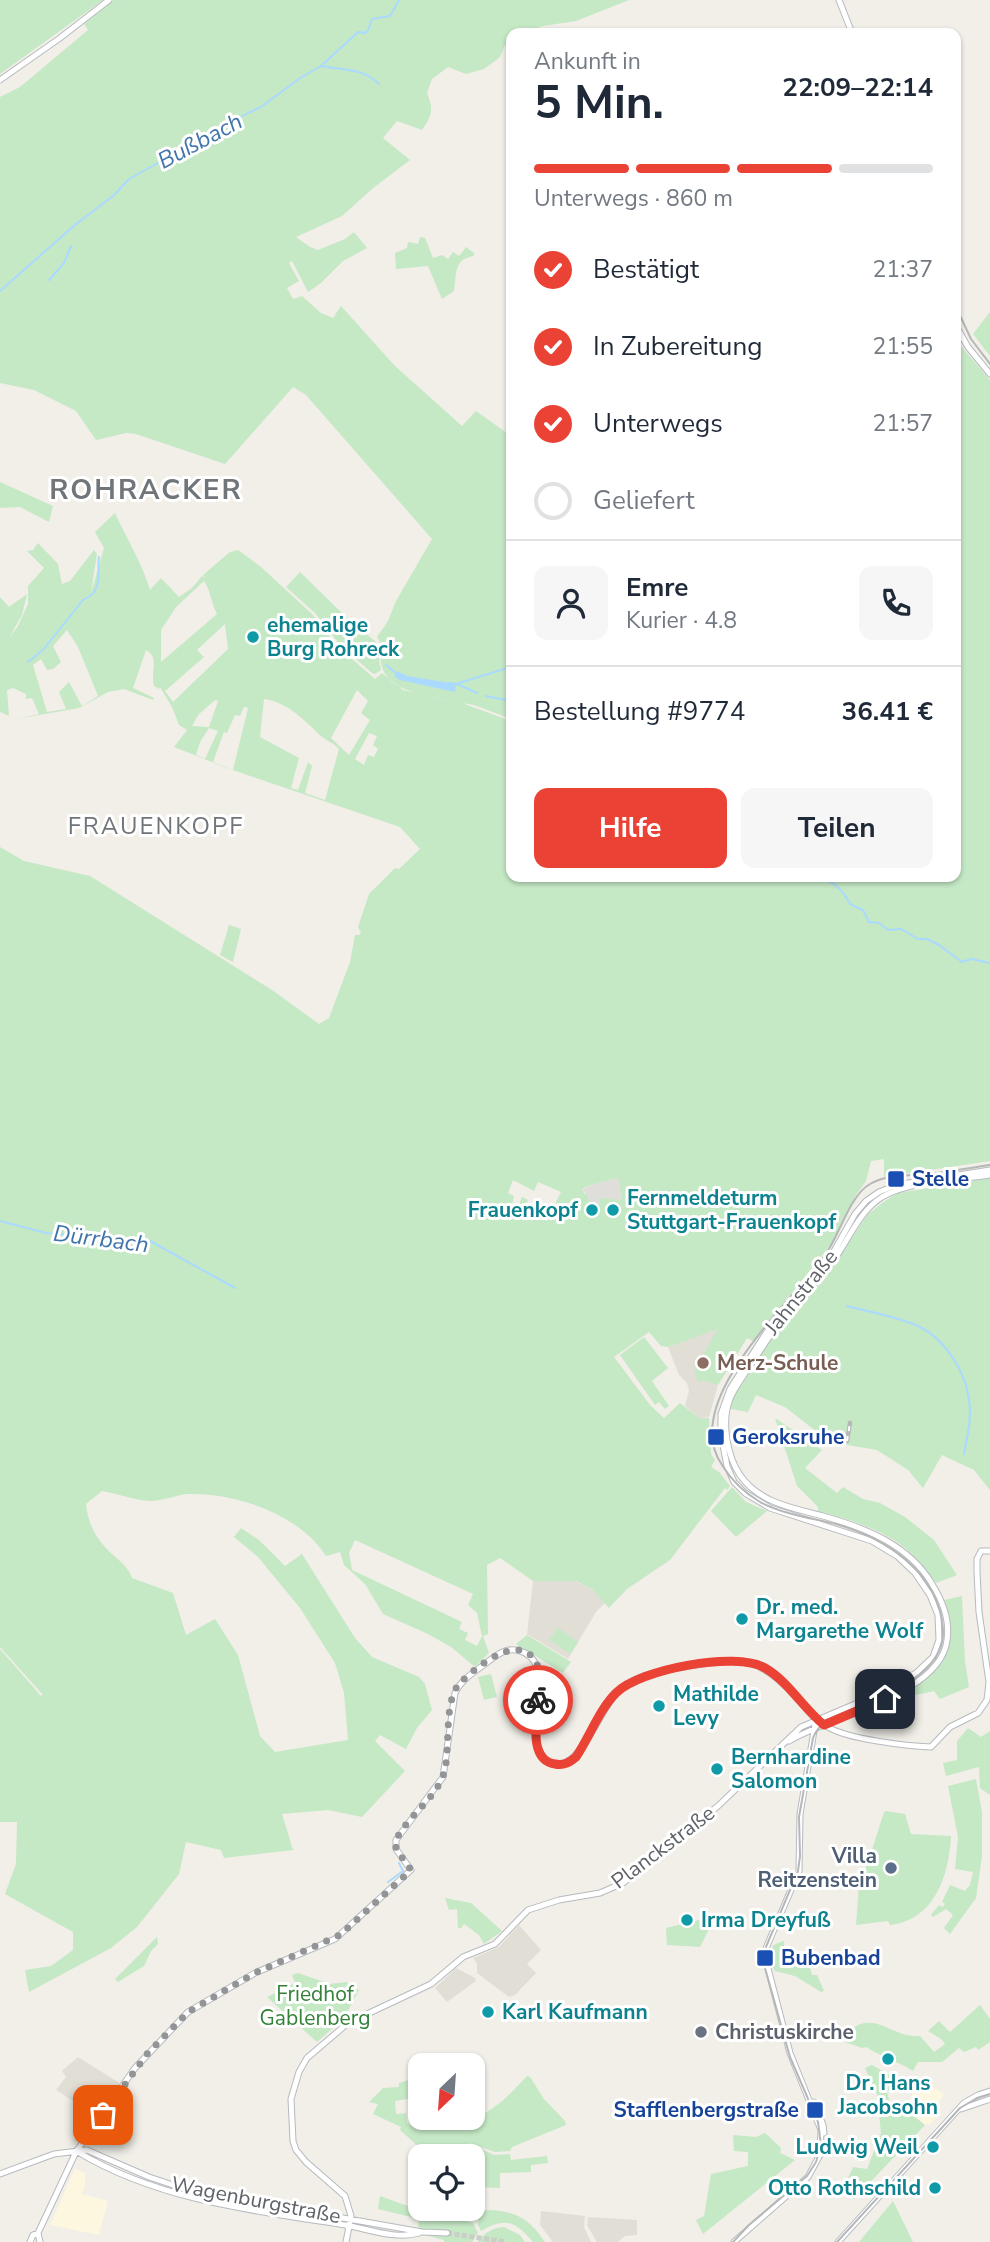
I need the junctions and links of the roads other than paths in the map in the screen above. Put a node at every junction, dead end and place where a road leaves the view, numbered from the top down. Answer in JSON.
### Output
{"nodes":[{"id":1,"x":108,"y":0,"type":"edge"},
{"id":2,"x":839,"y":0,"type":"edge"},
{"id":3,"x":850,"y":28,"type":"edge"},
{"id":4,"x":0,"y":80,"type":"edge"},
{"id":5,"x":961,"y":335,"type":"edge"},
{"id":6,"x":990,"y":374,"type":"edge"},
{"id":7,"x":990,"y":1172,"type":"edge"},
{"id":8,"x":734,"y":1465,"type":"joint"},
{"id":9,"x":727,"y":1466,"type":"joint"},
{"id":10,"x":990,"y":1550,"type":"edge"},
{"id":11,"x":810,"y":1711,"type":"junction"},
{"id":12,"x":831,"y":1713,"type":"junction"},
{"id":13,"x":817,"y":1719,"type":"junction"},
{"id":14,"x":840,"y":1719,"type":"junction"},
{"id":15,"x":824,"y":1725,"type":"junction"},
{"id":16,"x":815,"y":1728,"type":"junction"},
{"id":17,"x":845,"y":1734,"type":"junction"},
{"id":18,"x":813,"y":1741,"type":"junction"},
{"id":19,"x":783,"y":1745,"type":"junction"},
{"id":20,"x":990,"y":2091,"type":"edge"},
{"id":21,"x":990,"y":2099,"type":"edge"},
{"id":22,"x":961,"y":2109,"type":"junction"},
{"id":23,"x":76,"y":2152,"type":"junction"},
{"id":24,"x":0,"y":2174,"type":"edge"},
{"id":25,"x":351,"y":2223,"type":"junction"},
{"id":26,"x":447,"y":2233,"type":"tunnel mouth"},
{"id":27,"x":34,"y":2241,"type":"edge"},
{"id":28,"x":345,"y":2242,"type":"edge"},
{"id":29,"x":734,"y":2242,"type":"edge"},
{"id":30,"x":838,"y":2242,"type":"edge"}],
"edges":[{"from":1,"to":4,"type":"main road"},
{"from":2,"to":3,"type":"main road"},
{"from":5,"to":6,"type":"main road"},
{"from":7,"to":8,"type":"main road","name":"Jahnstraße"},
{"from":7,"to":9,"type":"main road","name":"Jahnstraße"},
{"from":8,"to":14,"type":"main road","name":"Planckstraße"},
{"from":9,"to":12,"type":"main road","name":"Planckstraße"},
{"from":10,"to":17,"type":"main road"},
{"from":11,"to":12,"type":"main road"},
{"from":11,"to":13,"type":"main road"},
{"from":11,"to":23,"type":"main road"},
{"from":12,"to":13,"type":"main road","name":"Planckstraße"},
{"from":13,"to":15,"type":"main road"},
{"from":13,"to":16,"type":"main road"},
{"from":13,"to":19,"type":"main road","name":"Planckstraße"},
{"from":14,"to":15,"type":"main road","name":"Planckstraße"},
{"from":14,"to":17,"type":"main road"},
{"from":15,"to":16,"type":"main road","name":"Planckstraße"},
{"from":15,"to":17,"type":"main road"},
{"from":15,"to":18,"type":"main road"},
{"from":16,"to":18,"type":"main road"},
{"from":16,"to":19,"type":"main road","name":"Planckstraße"},
{"from":18,"to":29,"type":"main road"},
{"from":19,"to":25,"type":"main road","name":"Planckstraße"},
{"from":20,"to":22,"type":"main road"},
{"from":21,"to":22,"type":"main road"},
{"from":22,"to":30,"type":"main road"},
{"from":23,"to":24,"type":"main road"},
{"from":23,"to":25,"type":"main road","name":"Wagenburgstraße"},
{"from":23,"to":27,"type":"main road"},
{"from":25,"to":26,"type":"main road","name":"Wagenburgstraße"},
{"from":25,"to":28,"type":"main road"}]}
